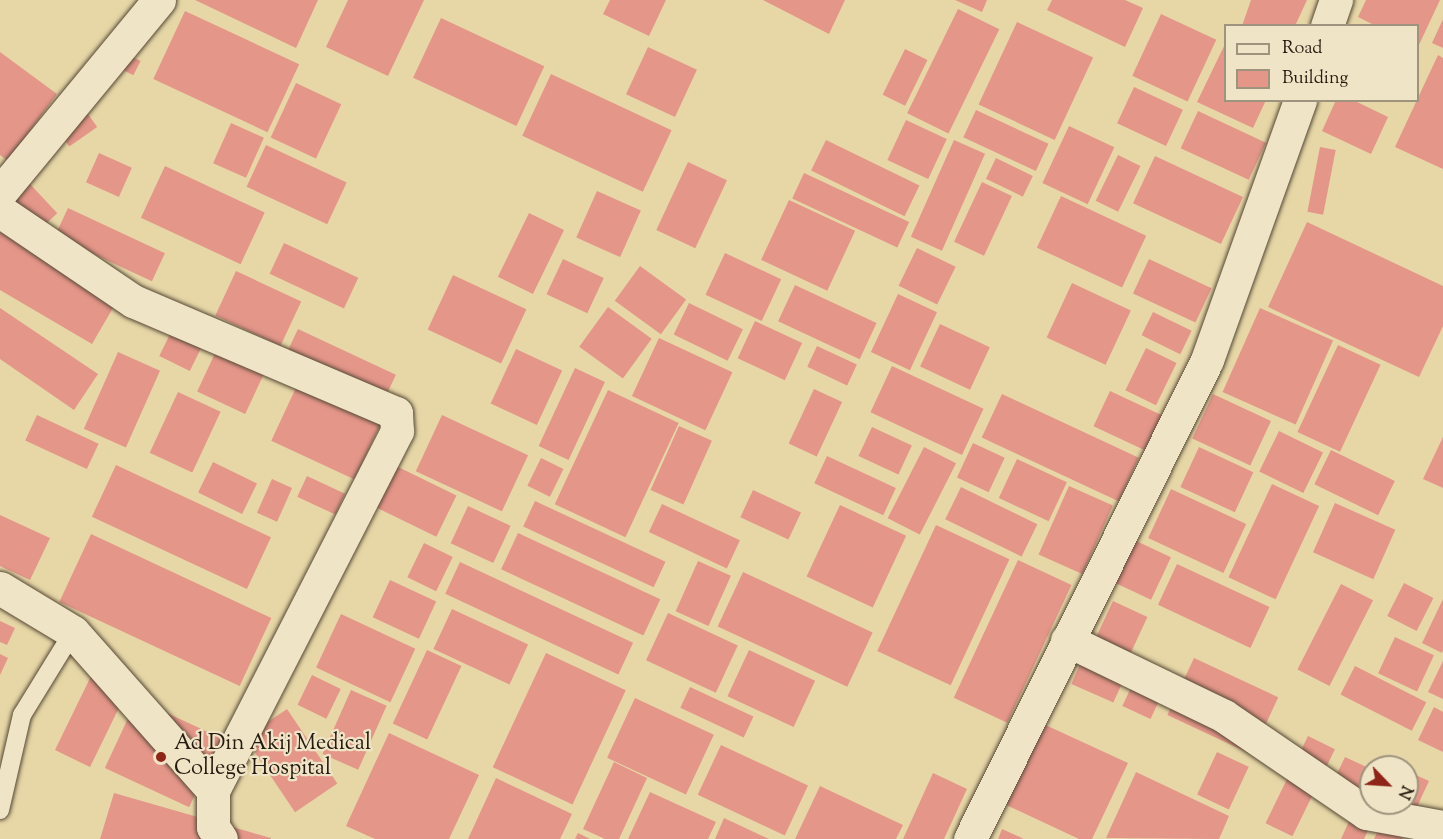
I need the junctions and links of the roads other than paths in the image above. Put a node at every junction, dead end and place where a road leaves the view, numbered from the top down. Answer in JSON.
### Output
{"nodes":[{"id":1,"x":159,"y":0,"type":"edge"},
{"id":2,"x":1336,"y":0,"type":"edge"},
{"id":3,"x":1328,"y":24,"type":"edge"},
{"id":4,"x":1299,"y":102,"type":"edge"},
{"id":5,"x":0,"y":193,"type":"edge"},
{"id":6,"x":0,"y":211,"type":"edge"},
{"id":7,"x":0,"y":588,"type":"edge"},
{"id":8,"x":73,"y":632,"type":"junction"},
{"id":9,"x":1067,"y":640,"type":"junction"},
{"id":10,"x":213,"y":790,"type":"junction"},
{"id":11,"x":0,"y":810,"type":"edge"},
{"id":12,"x":1443,"y":827,"type":"edge"},
{"id":13,"x":221,"y":839,"type":"edge"},
{"id":14,"x":970,"y":839,"type":"edge"}],
"edges":[{"from":1,"to":5,"type":"street"},
{"from":2,"to":3,"type":"street"},
{"from":4,"to":9,"type":"street"},
{"from":6,"to":10,"type":"street"},
{"from":7,"to":8,"type":"street"},
{"from":8,"to":10,"type":"street"},
{"from":8,"to":11,"type":"lane"},
{"from":9,"to":12,"type":"street"},
{"from":9,"to":14,"type":"street"},
{"from":10,"to":13,"type":"street"}]}
